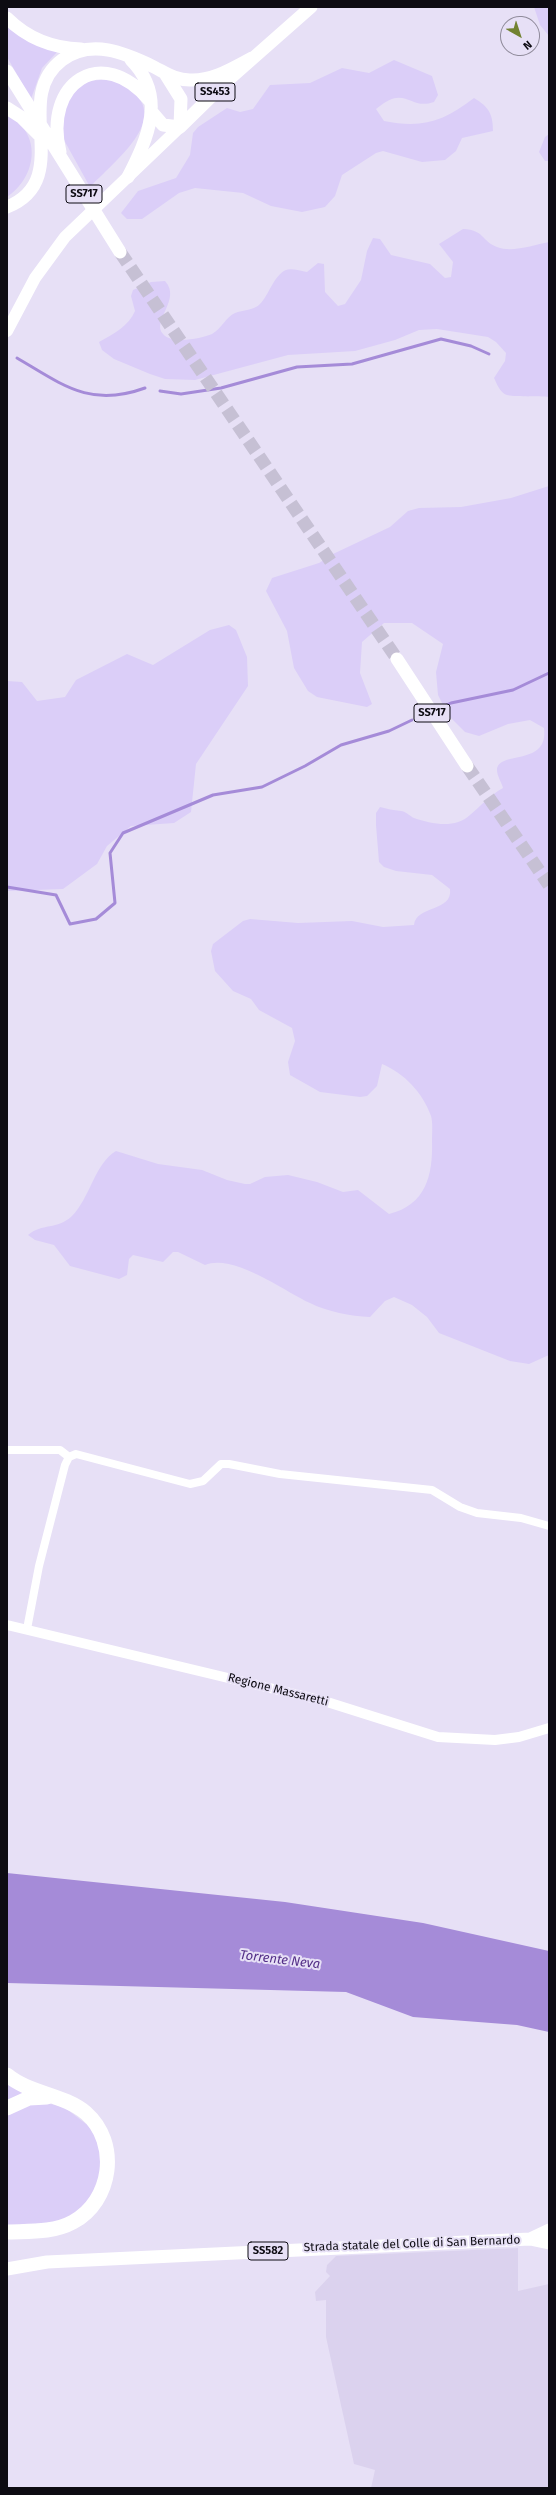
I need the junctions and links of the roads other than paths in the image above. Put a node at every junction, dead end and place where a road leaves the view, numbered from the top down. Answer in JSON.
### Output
{"nodes":[{"id":1,"x":311,"y":7,"type":"edge"},
{"id":2,"x":7,"y":18,"type":"edge"},
{"id":3,"x":84,"y":49,"type":"junction"},
{"id":4,"x":126,"y":56,"type":"junction"},
{"id":5,"x":252,"y":58,"type":"junction"},
{"id":6,"x":7,"y":71,"type":"edge"},
{"id":7,"x":166,"y":75,"type":"junction"},
{"id":8,"x":151,"y":106,"type":"junction"},
{"id":9,"x":9,"y":108,"type":"edge"},
{"id":10,"x":180,"y":127,"type":"junction"},
{"id":11,"x":63,"y":161,"type":"junction"},
{"id":12,"x":128,"y":176,"type":"junction"},
{"id":13,"x":7,"y":207,"type":"edge"},
{"id":14,"x":120,"y":252,"type":"tunnel mouth"},
{"id":15,"x":7,"y":331,"type":"edge"},
{"id":16,"x":397,"y":659,"type":"tunnel mouth"},
{"id":17,"x":467,"y":766,"type":"tunnel mouth"},
{"id":18,"x":7,"y":1450,"type":"edge"},
{"id":19,"x":70,"y":1457,"type":"junction"},
{"id":20,"x":549,"y":1526,"type":"edge"},
{"id":21,"x":7,"y":1625,"type":"edge"},
{"id":22,"x":27,"y":1629,"type":"junction"},
{"id":23,"x":549,"y":1728,"type":"edge"},
{"id":24,"x":7,"y":2075,"type":"edge"},
{"id":25,"x":54,"y":2097,"type":"junction"},
{"id":26,"x":7,"y":2108,"type":"edge"},
{"id":27,"x":549,"y":2230,"type":"edge"},
{"id":28,"x":7,"y":2232,"type":"edge"},
{"id":29,"x":530,"y":2239,"type":"junction"},
{"id":30,"x":549,"y":2243,"type":"edge"},
{"id":31,"x":7,"y":2269,"type":"edge"}],
"edges":[{"from":1,"to":5,"type":"main road","number":"SS453"},
{"from":2,"to":3,"type":"main road"},
{"from":3,"to":4,"type":"main road"},
{"from":3,"to":13,"type":"main road"},
{"from":4,"to":7,"type":"main road"},
{"from":4,"to":8,"type":"main road"},
{"from":5,"to":7,"type":"main road"},
{"from":5,"to":10,"type":"main road","number":"SS453"},
{"from":6,"to":11,"type":"main road","number":"SS717"},
{"from":7,"to":10,"type":"main road"},
{"from":8,"to":10,"type":"main road"},
{"from":8,"to":11,"type":"main road"},
{"from":8,"to":12,"type":"main road"},
{"from":9,"to":11,"type":"main road"},
{"from":10,"to":12,"type":"main road","number":"SS453"},
{"from":11,"to":14,"type":"main road","number":"SS717"},
{"from":12,"to":15,"type":"main road","number":"SS453"},
{"from":16,"to":17,"type":"main road","number":"SS717"},
{"from":18,"to":19,"type":"street"},
{"from":19,"to":20,"type":"street"},
{"from":19,"to":22,"type":"street"},
{"from":21,"to":22,"type":"street","name":"Regione Massaretti"},
{"from":22,"to":23,"type":"street","name":"Regione Massaretti"},
{"from":24,"to":25,"type":"highway"},
{"from":25,"to":26,"type":"highway"},
{"from":25,"to":28,"type":"highway"},
{"from":27,"to":29,"type":"main road","name":"Strada statale del Colle di San Bernardo","number":"SS582"},
{"from":29,"to":30,"type":"main road","name":"Strada statale del Colle di San Bernardo","number":"SS582"},
{"from":29,"to":31,"type":"main road","name":"Strada statale del Colle di San Bernardo","number":"SS582"}]}
